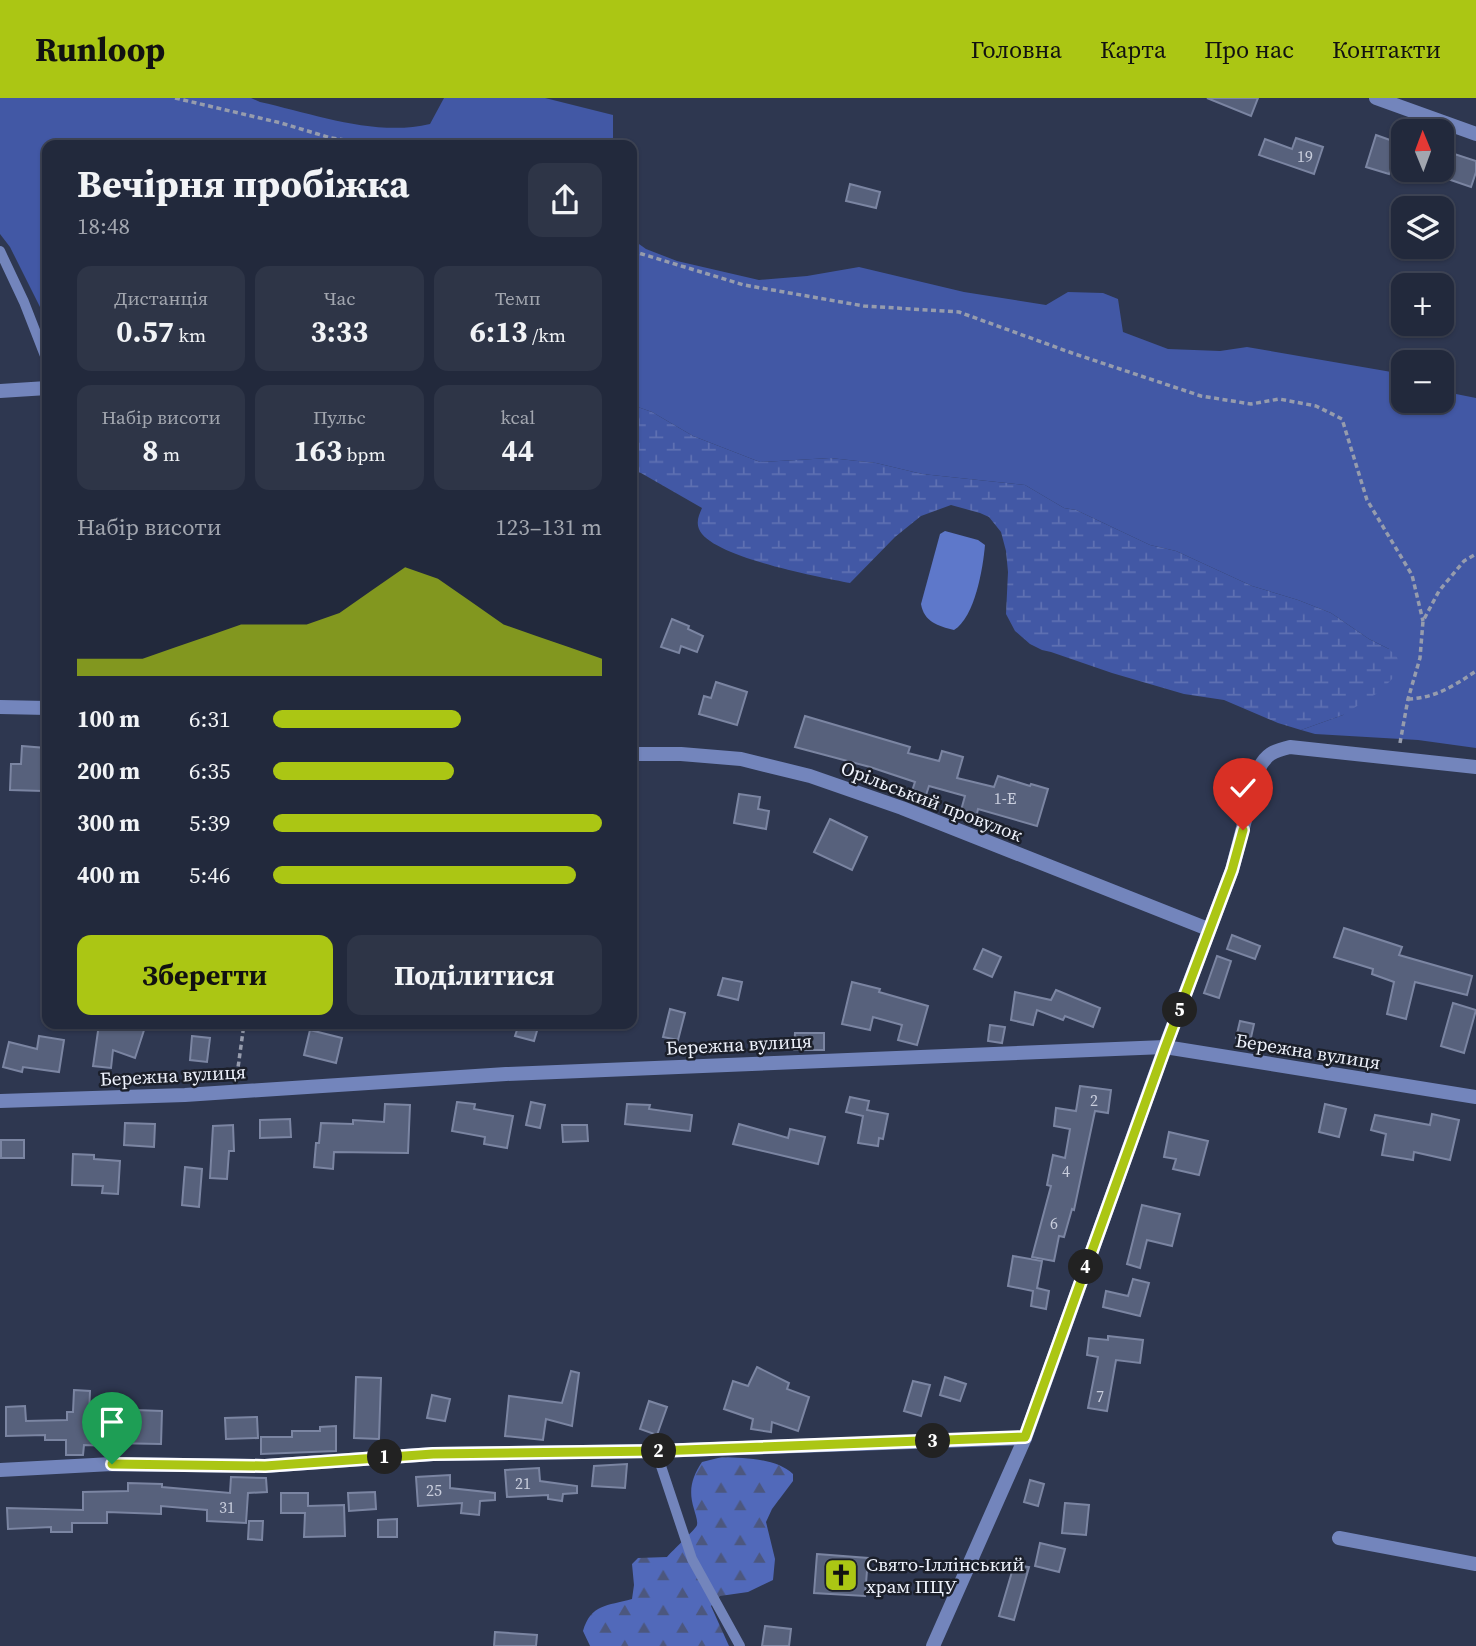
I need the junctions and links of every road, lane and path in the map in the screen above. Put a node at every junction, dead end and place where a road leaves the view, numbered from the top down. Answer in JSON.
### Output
{"nodes":[{"id":1,"x":175,"y":98,"type":"edge"},
{"id":2,"x":1376,"y":98,"type":"edge"},
{"id":3,"x":1476,"y":134,"type":"edge"},
{"id":4,"x":344,"y":140,"type":"edge"},
{"id":5,"x":0,"y":251,"type":"edge"},
{"id":6,"x":637,"y":253,"type":"edge"},
{"id":7,"x":42,"y":348,"type":"edge"},
{"id":8,"x":42,"y":388,"type":"edge"},
{"id":9,"x":0,"y":391,"type":"edge"},
{"id":10,"x":1476,"y":554,"type":"edge"},
{"id":11,"x":1423,"y":621,"type":"junction"},
{"id":12,"x":1476,"y":671,"type":"edge"},
{"id":13,"x":1408,"y":699,"type":"junction"},
{"id":14,"x":0,"y":707,"type":"edge"},
{"id":15,"x":42,"y":708,"type":"edge"},
{"id":16,"x":637,"y":754,"type":"edge"},
{"id":17,"x":1397,"y":759,"type":"junction"},
{"id":18,"x":1476,"y":768,"type":"edge"},
{"id":19,"x":1209,"y":929,"type":"junction"},
{"id":20,"x":243,"y":1029,"type":"edge"},
{"id":21,"x":1165,"y":1048,"type":"junction"},
{"id":22,"x":235,"y":1091,"type":"junction"},
{"id":23,"x":1476,"y":1097,"type":"edge"},
{"id":24,"x":0,"y":1101,"type":"edge"},
{"id":25,"x":1025,"y":1437,"type":"junction"},
{"id":26,"x":656,"y":1451,"type":"junction"},
{"id":27,"x":0,"y":1469,"type":"edge"},
{"id":28,"x":1339,"y":1538,"type":"dead end"},
{"id":29,"x":1476,"y":1564,"type":"edge"},
{"id":30,"x":740,"y":1646,"type":"edge"},
{"id":31,"x":933,"y":1646,"type":"edge"}],
"edges":[{"from":1,"to":4,"type":"path"},
{"from":2,"to":3,"type":"street"},
{"from":5,"to":7,"type":"lane"},
{"from":6,"to":11,"type":"path"},
{"from":8,"to":9,"type":"street"},
{"from":10,"to":11,"type":"path"},
{"from":11,"to":13,"type":"path"},
{"from":12,"to":13,"type":"path"},
{"from":13,"to":17,"type":"path"},
{"from":14,"to":15,"type":"street"},
{"from":16,"to":19,"type":"street","name":"Орільський провулок"},
{"from":17,"to":18,"type":"street"},
{"from":17,"to":19,"type":"street"},
{"from":19,"to":21,"type":"street"},
{"from":20,"to":22,"type":"path"},
{"from":21,"to":22,"type":"street","name":"Бережна вулиця"},
{"from":21,"to":23,"type":"street","name":"Бережна вулиця"},
{"from":21,"to":25,"type":"street"},
{"from":22,"to":24,"type":"street","name":"Бережна вулиця"},
{"from":25,"to":26,"type":"street"},
{"from":25,"to":31,"type":"street"},
{"from":26,"to":27,"type":"street"},
{"from":26,"to":30,"type":"lane"},
{"from":28,"to":29,"type":"street"}]}
